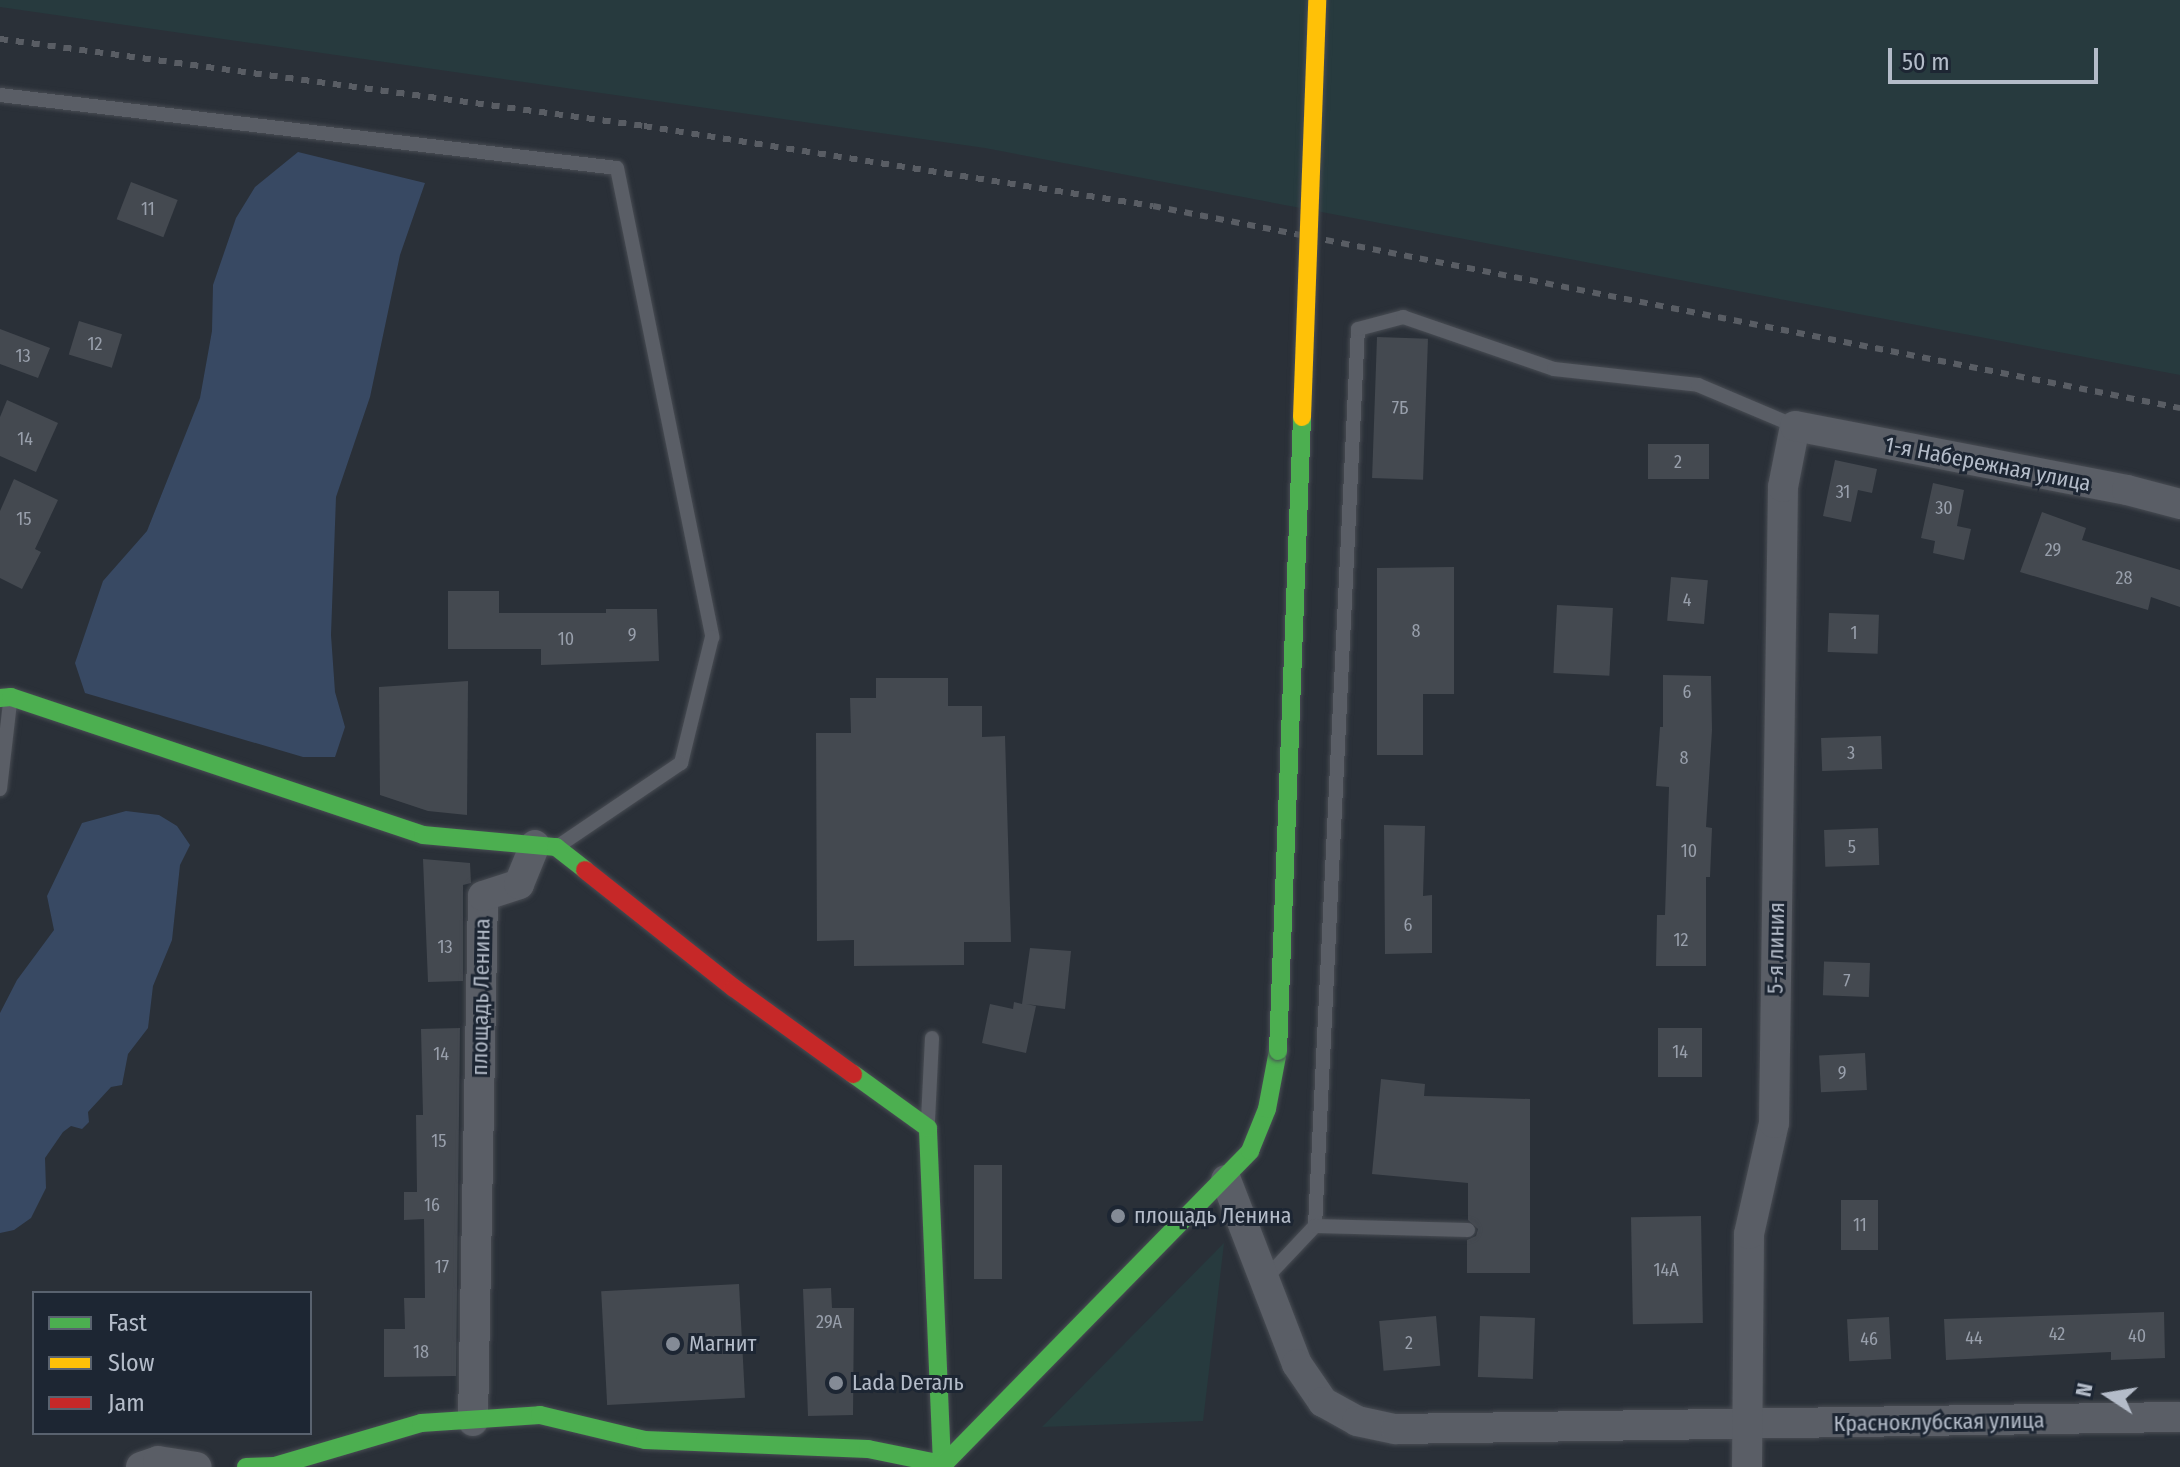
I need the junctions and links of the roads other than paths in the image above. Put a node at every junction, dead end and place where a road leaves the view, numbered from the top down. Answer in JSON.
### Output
{"nodes":[{"id":1,"x":1317,"y":0,"type":"edge"},
{"id":2,"x":0,"y":95,"type":"edge"},
{"id":3,"x":1795,"y":426,"type":"junction"},
{"id":4,"x":2180,"y":504,"type":"edge"},
{"id":5,"x":5,"y":698,"type":"edge"},
{"id":6,"x":0,"y":789,"type":"edge"},
{"id":7,"x":545,"y":846,"type":"junction"},
{"id":8,"x":932,"y":1038,"type":"dead end"},
{"id":9,"x":928,"y":1128,"type":"junction"},
{"id":10,"x":1226,"y":1180,"type":"junction"},
{"id":11,"x":1315,"y":1226,"type":"junction"},
{"id":12,"x":1468,"y":1230,"type":"dead end"},
{"id":13,"x":1265,"y":1279,"type":"junction"},
{"id":14,"x":2180,"y":1417,"type":"edge"},
{"id":15,"x":473,"y":1421,"type":"junction"},
{"id":16,"x":1746,"y":1426,"type":"junction"},
{"id":17,"x":942,"y":1466,"type":"edge"},
{"id":18,"x":141,"y":1467,"type":"edge"},
{"id":19,"x":197,"y":1467,"type":"edge"},
{"id":20,"x":246,"y":1467,"type":"edge"},
{"id":21,"x":1747,"y":1467,"type":"edge"}],
"edges":[{"from":1,"to":10,"type":"street","bridge":true},
{"from":2,"to":7,"type":"lane"},
{"from":3,"to":4,"type":"street","name":"1-я Набережная улица"},
{"from":3,"to":11,"type":"lane"},
{"from":3,"to":16,"type":"street","name":"5-я линия"},
{"from":5,"to":6,"type":"lane"},
{"from":5,"to":7,"type":"street"},
{"from":7,"to":9,"type":"street"},
{"from":7,"to":15,"type":"street","name":"площадь Ленина"},
{"from":8,"to":9,"type":"lane"},
{"from":9,"to":17,"type":"street"},
{"from":10,"to":13,"type":"street","name":"Красноклубская улица"},
{"from":10,"to":17,"type":"street"},
{"from":11,"to":12,"type":"lane"},
{"from":11,"to":13,"type":"lane"},
{"from":13,"to":16,"type":"street","name":"Красноклубская улица"},
{"from":14,"to":16,"type":"street","name":"Красноклубская улица"},
{"from":15,"to":17,"type":"street"},
{"from":15,"to":20,"type":"street"},
{"from":16,"to":21,"type":"street","name":"5-я линия"},
{"from":18,"to":19,"type":"street"}]}
